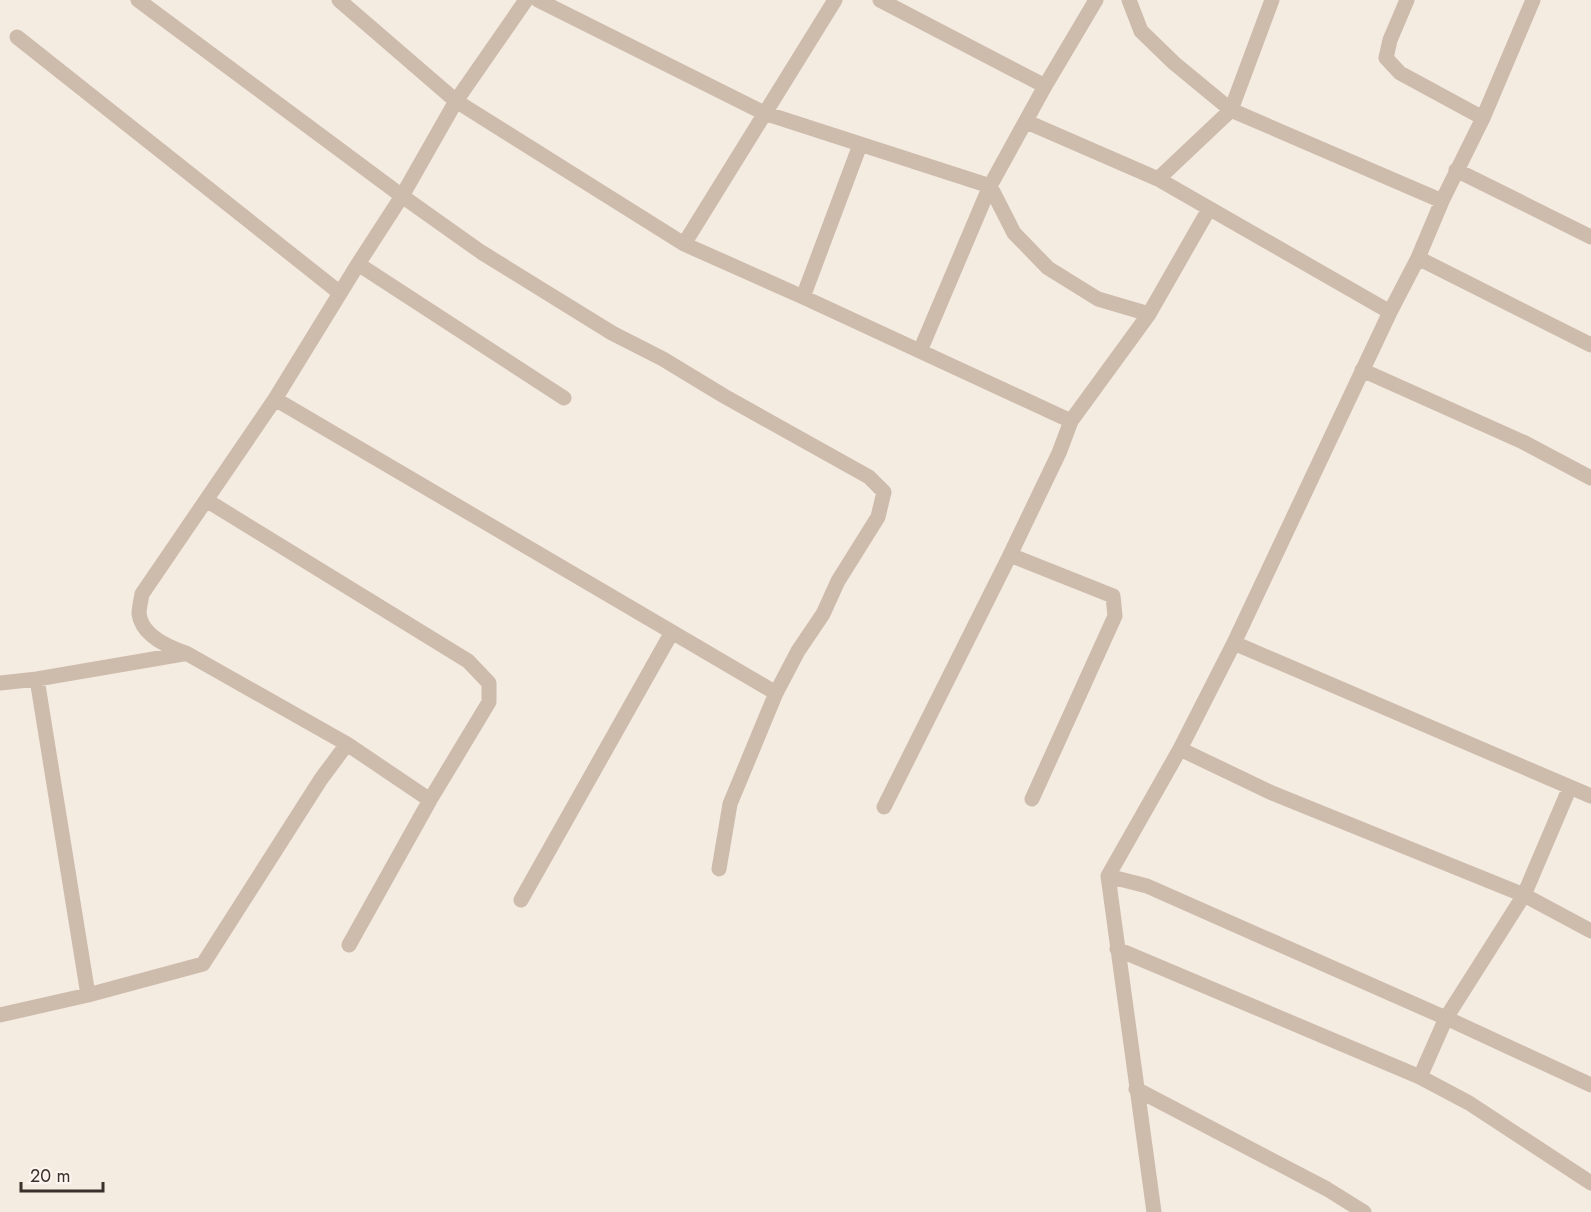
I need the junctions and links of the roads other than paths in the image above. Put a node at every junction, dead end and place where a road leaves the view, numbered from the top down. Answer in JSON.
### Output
{"nodes":[{"id":1,"x":138,"y":0,"type":"edge"},
{"id":2,"x":339,"y":0,"type":"edge"},
{"id":3,"x":526,"y":0,"type":"edge"},
{"id":4,"x":538,"y":0,"type":"edge"},
{"id":5,"x":835,"y":0,"type":"edge"},
{"id":6,"x":880,"y":0,"type":"edge"},
{"id":7,"x":1096,"y":0,"type":"edge"},
{"id":8,"x":1129,"y":0,"type":"edge"},
{"id":9,"x":1272,"y":0,"type":"edge"},
{"id":10,"x":1407,"y":0,"type":"edge"},
{"id":11,"x":1533,"y":0,"type":"edge"},
{"id":12,"x":17,"y":37,"type":"dead end"},
{"id":13,"x":1045,"y":86,"type":"junction"},
{"id":14,"x":456,"y":101,"type":"junction"},
{"id":15,"x":1231,"y":110,"type":"junction"},
{"id":16,"x":764,"y":113,"type":"junction"},
{"id":17,"x":1483,"y":118,"type":"junction"},
{"id":18,"x":1027,"y":122,"type":"junction"},
{"id":19,"x":860,"y":145,"type":"junction"},
{"id":20,"x":1456,"y":170,"type":"junction"},
{"id":21,"x":1158,"y":179,"type":"junction"},
{"id":22,"x":990,"y":186,"type":"junction"},
{"id":23,"x":402,"y":196,"type":"junction"},
{"id":24,"x":1442,"y":201,"type":"junction"},
{"id":25,"x":1209,"y":209,"type":"junction"},
{"id":26,"x":1591,"y":237,"type":"edge"},
{"id":27,"x":684,"y":244,"type":"junction"},
{"id":28,"x":1418,"y":258,"type":"junction"},
{"id":29,"x":358,"y":264,"type":"junction"},
{"id":30,"x":340,"y":292,"type":"junction"},
{"id":31,"x":803,"y":297,"type":"junction"},
{"id":32,"x":1390,"y":312,"type":"junction"},
{"id":33,"x":1149,"y":314,"type":"junction"},
{"id":34,"x":1591,"y":345,"type":"edge"},
{"id":35,"x":920,"y":351,"type":"junction"},
{"id":36,"x":1362,"y":370,"type":"junction"},
{"id":37,"x":564,"y":398,"type":"dead end"},
{"id":38,"x":275,"y":399,"type":"junction"},
{"id":39,"x":1071,"y":421,"type":"junction"},
{"id":40,"x":1591,"y":478,"type":"edge"},
{"id":41,"x":206,"y":500,"type":"junction"},
{"id":42,"x":1010,"y":555,"type":"junction"},
{"id":43,"x":672,"y":632,"type":"junction"},
{"id":44,"x":1234,"y":643,"type":"junction"},
{"id":45,"x":186,"y":653,"type":"junction"},
{"id":46,"x":37,"y":679,"type":"junction"},
{"id":47,"x":0,"y":683,"type":"edge"},
{"id":48,"x":776,"y":693,"type":"junction"},
{"id":49,"x":347,"y":744,"type":"junction"},
{"id":50,"x":1180,"y":750,"type":"junction"},
{"id":51,"x":1570,"y":787,"type":"junction"},
{"id":52,"x":1591,"y":796,"type":"edge"},
{"id":53,"x":1032,"y":799,"type":"dead end"},
{"id":54,"x":430,"y":800,"type":"junction"},
{"id":55,"x":884,"y":807,"type":"dead end"},
{"id":56,"x":719,"y":869,"type":"dead end"},
{"id":57,"x":1108,"y":876,"type":"junction"},
{"id":58,"x":1524,"y":895,"type":"junction"},
{"id":59,"x":522,"y":900,"type":"dead end"},
{"id":60,"x":1591,"y":931,"type":"edge"},
{"id":61,"x":349,"y":945,"type":"dead end"},
{"id":62,"x":1117,"y":949,"type":"junction"},
{"id":63,"x":88,"y":994,"type":"junction"},
{"id":64,"x":0,"y":1015,"type":"edge"},
{"id":65,"x":1446,"y":1018,"type":"junction"},
{"id":66,"x":1420,"y":1077,"type":"junction"},
{"id":67,"x":1591,"y":1085,"type":"edge"},
{"id":68,"x":1136,"y":1089,"type":"junction"},
{"id":69,"x":1591,"y":1183,"type":"edge"},
{"id":70,"x":1154,"y":1212,"type":"edge"},
{"id":71,"x":1364,"y":1212,"type":"edge"}],
"edges":[{"from":1,"to":23,"type":"street"},
{"from":2,"to":14,"type":"street"},
{"from":3,"to":14,"type":"street"},
{"from":4,"to":16,"type":"street"},
{"from":5,"to":16,"type":"street"},
{"from":6,"to":13,"type":"street"},
{"from":7,"to":13,"type":"street"},
{"from":8,"to":15,"type":"street"},
{"from":9,"to":15,"type":"street"},
{"from":10,"to":17,"type":"street"},
{"from":11,"to":17,"type":"street"},
{"from":12,"to":30,"type":"street"},
{"from":13,"to":18,"type":"street"},
{"from":14,"to":23,"type":"street"},
{"from":14,"to":27,"type":"street"},
{"from":15,"to":21,"type":"street"},
{"from":15,"to":24,"type":"street"},
{"from":16,"to":19,"type":"street"},
{"from":16,"to":27,"type":"street"},
{"from":17,"to":20,"type":"street"},
{"from":18,"to":21,"type":"street"},
{"from":18,"to":22,"type":"street"},
{"from":19,"to":22,"type":"street"},
{"from":19,"to":31,"type":"street"},
{"from":20,"to":24,"type":"street"},
{"from":20,"to":26,"type":"street"},
{"from":21,"to":25,"type":"street"},
{"from":22,"to":33,"type":"street"},
{"from":22,"to":35,"type":"street"},
{"from":23,"to":29,"type":"street"},
{"from":23,"to":48,"type":"street"},
{"from":24,"to":28,"type":"street"},
{"from":25,"to":32,"type":"street"},
{"from":25,"to":33,"type":"street"},
{"from":27,"to":31,"type":"street"},
{"from":28,"to":32,"type":"street"},
{"from":28,"to":34,"type":"street"},
{"from":29,"to":30,"type":"street"},
{"from":29,"to":37,"type":"street"},
{"from":30,"to":38,"type":"street"},
{"from":31,"to":35,"type":"street"},
{"from":32,"to":36,"type":"street"},
{"from":33,"to":39,"type":"street"},
{"from":35,"to":39,"type":"street"},
{"from":36,"to":40,"type":"street"},
{"from":36,"to":44,"type":"street"},
{"from":38,"to":41,"type":"street"},
{"from":38,"to":43,"type":"street"},
{"from":39,"to":42,"type":"street"},
{"from":41,"to":45,"type":"street"},
{"from":41,"to":54,"type":"street"},
{"from":42,"to":53,"type":"street"},
{"from":42,"to":55,"type":"street"},
{"from":43,"to":48,"type":"street"},
{"from":43,"to":59,"type":"street"},
{"from":44,"to":50,"type":"street"},
{"from":44,"to":51,"type":"street"},
{"from":45,"to":46,"type":"street"},
{"from":45,"to":49,"type":"street"},
{"from":46,"to":47,"type":"street"},
{"from":46,"to":63,"type":"street"},
{"from":48,"to":56,"type":"street"},
{"from":49,"to":54,"type":"street"},
{"from":49,"to":63,"type":"street"},
{"from":50,"to":57,"type":"street"},
{"from":50,"to":58,"type":"street"},
{"from":51,"to":52,"type":"street"},
{"from":51,"to":58,"type":"street"},
{"from":54,"to":61,"type":"street"},
{"from":57,"to":62,"type":"street"},
{"from":57,"to":65,"type":"street"},
{"from":58,"to":60,"type":"street"},
{"from":58,"to":65,"type":"street"},
{"from":62,"to":66,"type":"street"},
{"from":62,"to":68,"type":"street"},
{"from":63,"to":64,"type":"street"},
{"from":65,"to":66,"type":"street"},
{"from":65,"to":67,"type":"street"},
{"from":66,"to":69,"type":"street"},
{"from":68,"to":70,"type":"street"},
{"from":68,"to":71,"type":"street"}]}
